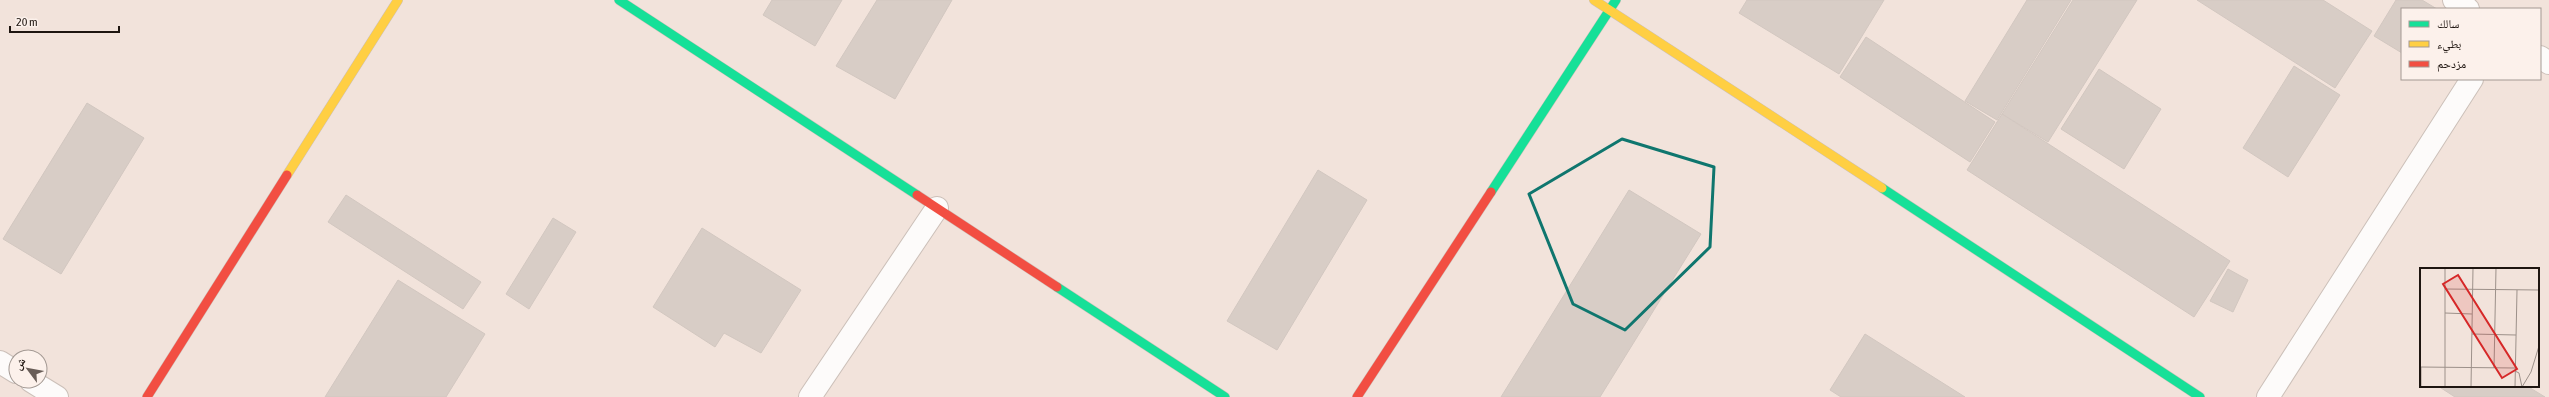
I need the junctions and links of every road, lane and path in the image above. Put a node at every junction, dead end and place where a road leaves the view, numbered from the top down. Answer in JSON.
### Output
{"nodes":[{"id":1,"x":398,"y":0,"type":"edge"},
{"id":2,"x":619,"y":0,"type":"edge"},
{"id":3,"x":1594,"y":0,"type":"edge"},
{"id":4,"x":1616,"y":0,"type":"edge"},
{"id":5,"x":2454,"y":0,"type":"edge"},
{"id":6,"x":2466,"y":8,"type":"edge"},
{"id":7,"x":1610,"y":10,"type":"junction"},
{"id":8,"x":2471,"y":80,"type":"edge"},
{"id":9,"x":937,"y":208,"type":"junction"},
{"id":10,"x":44,"y":389,"type":"edge"},
{"id":11,"x":57,"y":397,"type":"edge"},
{"id":12,"x":147,"y":397,"type":"edge"},
{"id":13,"x":810,"y":397,"type":"edge"},
{"id":14,"x":1225,"y":397,"type":"edge"},
{"id":15,"x":1357,"y":397,"type":"edge"},
{"id":16,"x":2200,"y":397,"type":"edge"},
{"id":17,"x":2268,"y":397,"type":"edge"}],
"edges":[{"from":1,"to":12,"type":"street"},
{"from":2,"to":9,"type":"street"},
{"from":3,"to":7,"type":"street"},
{"from":4,"to":7,"type":"street"},
{"from":5,"to":6,"type":"street"},
{"from":7,"to":15,"type":"street"},
{"from":7,"to":16,"type":"street"},
{"from":8,"to":17,"type":"street"},
{"from":9,"to":13,"type":"street"},
{"from":9,"to":14,"type":"street"},
{"from":10,"to":11,"type":"street"}]}
